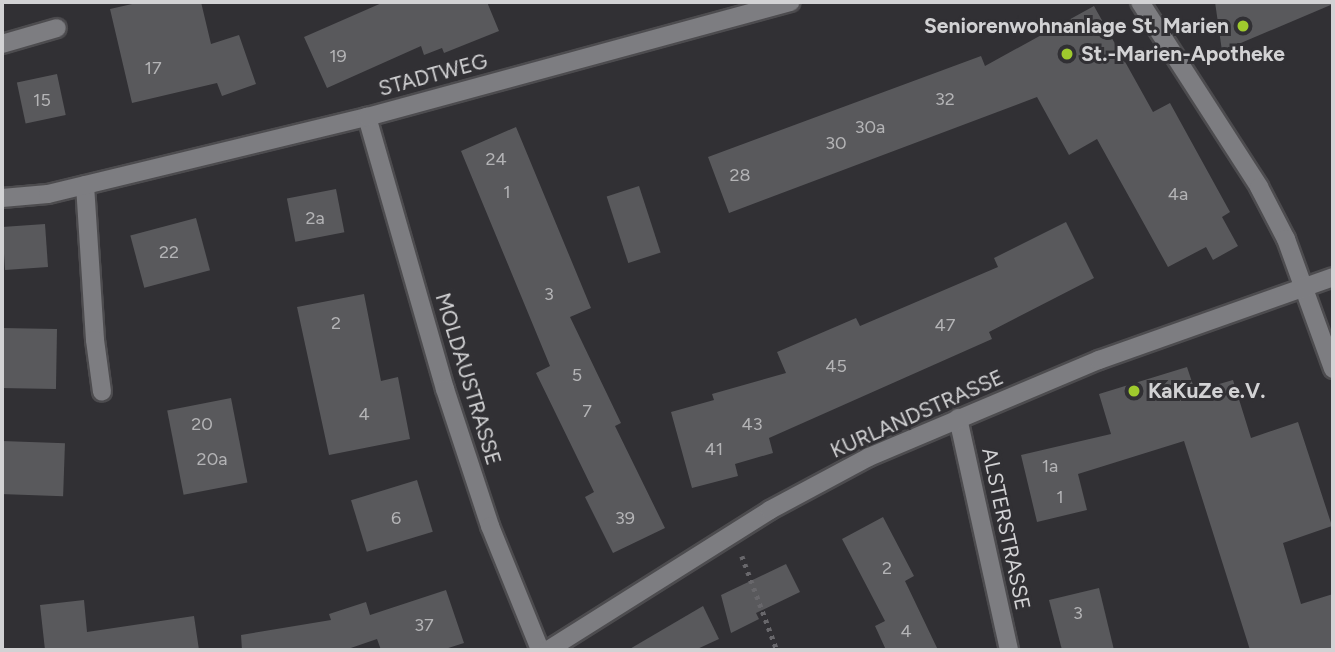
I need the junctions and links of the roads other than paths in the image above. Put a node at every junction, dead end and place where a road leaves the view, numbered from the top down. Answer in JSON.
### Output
{"nodes":[{"id":1,"x":791,"y":2,"type":"edge"},
{"id":2,"x":1140,"y":2,"type":"edge"},
{"id":3,"x":57,"y":28,"type":"dead end"},
{"id":4,"x":2,"y":44,"type":"edge"},
{"id":5,"x":367,"y":117,"type":"junction"},
{"id":6,"x":85,"y":185,"type":"junction"},
{"id":7,"x":2,"y":198,"type":"edge"},
{"id":8,"x":1333,"y":278,"type":"edge"},
{"id":9,"x":1303,"y":286,"type":"junction"},
{"id":10,"x":1333,"y":369,"type":"edge"},
{"id":11,"x":102,"y":393,"type":"dead end"},
{"id":12,"x":958,"y":418,"type":"junction"},
{"id":13,"x":540,"y":650,"type":"edge"},
{"id":14,"x":548,"y":650,"type":"edge"},
{"id":15,"x":1009,"y":650,"type":"edge"}],
"edges":[{"from":1,"to":5,"type":"street","name":"STADTWEG"},
{"from":2,"to":9,"type":"street"},
{"from":3,"to":4,"type":"street"},
{"from":5,"to":6,"type":"street","name":"STADTWEG"},
{"from":5,"to":13,"type":"street","name":"MOLDAUSTRASSE"},
{"from":6,"to":7,"type":"street","name":"STADTWEG"},
{"from":6,"to":11,"type":"street"},
{"from":8,"to":9,"type":"street","name":"KURLANDSTRASSE"},
{"from":9,"to":10,"type":"street"},
{"from":9,"to":12,"type":"street","name":"KURLANDSTRASSE"},
{"from":12,"to":14,"type":"street","name":"KURLANDSTRASSE"},
{"from":12,"to":15,"type":"street","name":"ALSTERSTRASSE"}]}
